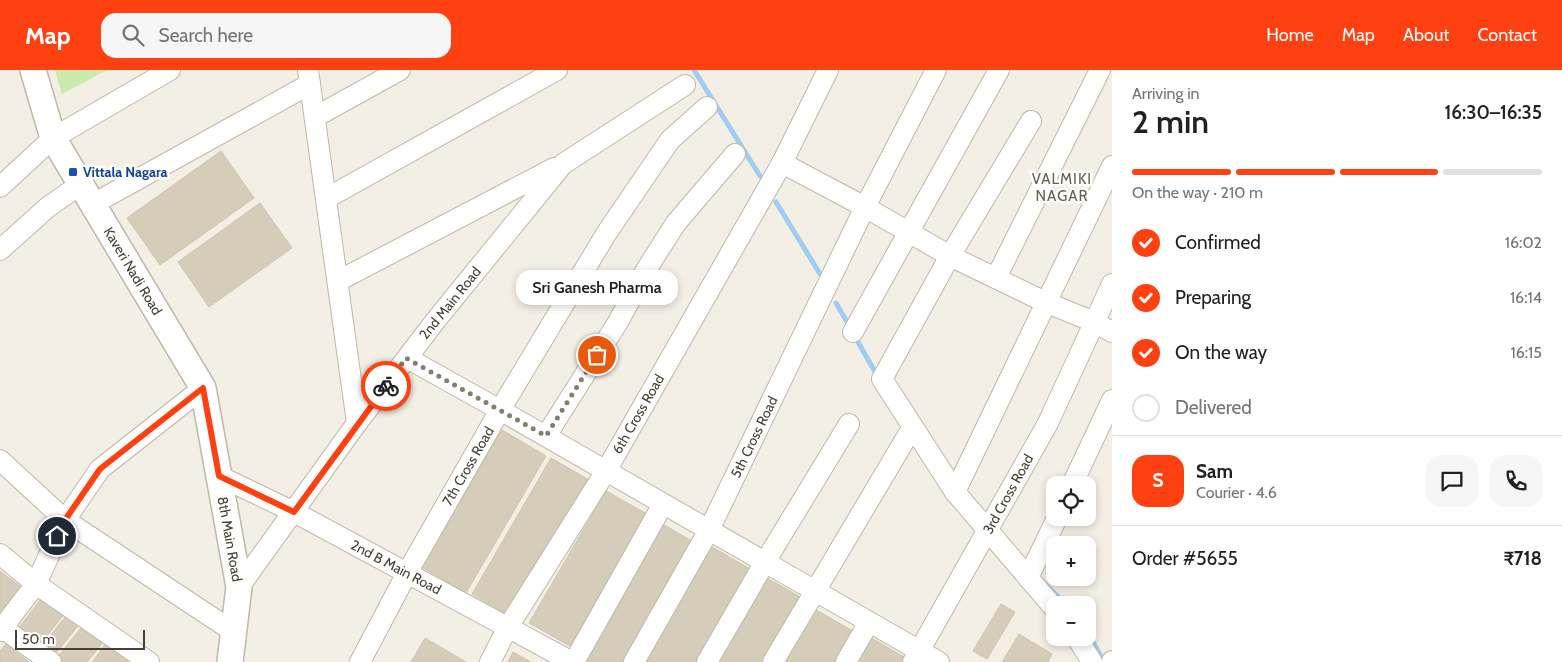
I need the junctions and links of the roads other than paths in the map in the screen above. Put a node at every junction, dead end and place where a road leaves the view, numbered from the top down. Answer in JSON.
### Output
{"nodes":[{"id":1,"x":33,"y":70,"type":"edge"},
{"id":2,"x":170,"y":70,"type":"edge"},
{"id":3,"x":400,"y":70,"type":"edge"},
{"id":4,"x":557,"y":70,"type":"edge"},
{"id":5,"x":828,"y":70,"type":"edge"},
{"id":6,"x":936,"y":70,"type":"edge"},
{"id":7,"x":999,"y":70,"type":"edge"},
{"id":8,"x":1100,"y":70,"type":"edge"},
{"id":9,"x":309,"y":77,"type":"edge"},
{"id":10,"x":685,"y":85,"type":"dead end"},
{"id":11,"x":707,"y":107,"type":"dead end"},
{"id":12,"x":315,"y":116,"type":"junction"},
{"id":13,"x":1031,"y":121,"type":"dead end"},
{"id":14,"x":53,"y":138,"type":"junction"},
{"id":15,"x":735,"y":154,"type":"dead end"},
{"id":16,"x":782,"y":163,"type":"junction"},
{"id":17,"x":563,"y":164,"type":"junction"},
{"id":18,"x":1112,"y":166,"type":"edge"},
{"id":19,"x":0,"y":187,"type":"edge"},
{"id":20,"x":87,"y":194,"type":"junction"},
{"id":21,"x":327,"y":198,"type":"junction"},
{"id":22,"x":865,"y":207,"type":"junction"},
{"id":23,"x":907,"y":233,"type":"junction"},
{"id":24,"x":0,"y":250,"type":"edge"},
{"id":25,"x":950,"y":256,"type":"junction"},
{"id":26,"x":996,"y":278,"type":"junction"},
{"id":27,"x":338,"y":281,"type":"junction"},
{"id":28,"x":1112,"y":284,"type":"edge"},
{"id":29,"x":1045,"y":302,"type":"junction"},
{"id":30,"x":1094,"y":322,"type":"junction"},
{"id":31,"x":853,"y":332,"type":"dead end"},
{"id":32,"x":1112,"y":332,"type":"edge"},
{"id":33,"x":406,"y":358,"type":"junction"},
{"id":34,"x":203,"y":388,"type":"junction"},
{"id":35,"x":1112,"y":400,"type":"edge"},
{"id":36,"x":500,"y":410,"type":"junction"},
{"id":37,"x":357,"y":423,"type":"junction"},
{"id":38,"x":849,"y":424,"type":"dead end"},
{"id":39,"x":912,"y":428,"type":"junction"},
{"id":40,"x":546,"y":436,"type":"junction"},
{"id":41,"x":0,"y":460,"type":"edge"},
{"id":42,"x":606,"y":471,"type":"junction"},
{"id":43,"x":219,"y":476,"type":"junction"},
{"id":44,"x":1076,"y":476,"type":"edge"},
{"id":45,"x":955,"y":492,"type":"junction"},
{"id":46,"x":663,"y":504,"type":"junction"},
{"id":47,"x":294,"y":512,"type":"junction"},
{"id":48,"x":65,"y":520,"type":"junction"},
{"id":49,"x":1053,"y":526,"type":"edge"},
{"id":50,"x":709,"y":530,"type":"junction"},
{"id":51,"x":987,"y":531,"type":"junction"},
{"id":52,"x":0,"y":554,"type":"edge"},
{"id":53,"x":765,"y":562,"type":"junction"},
{"id":54,"x":407,"y":573,"type":"junction"},
{"id":55,"x":1030,"y":574,"type":"junction"},
{"id":56,"x":36,"y":584,"type":"junction"},
{"id":57,"x":239,"y":587,"type":"junction"},
{"id":58,"x":816,"y":591,"type":"junction"},
{"id":59,"x":1046,"y":596,"type":"edge"},
{"id":60,"x":869,"y":622,"type":"junction"},
{"id":61,"x":508,"y":627,"type":"junction"},
{"id":62,"x":1,"y":629,"type":"edge"},
{"id":63,"x":234,"y":632,"type":"junction"},
{"id":64,"x":1082,"y":646,"type":"edge"},
{"id":65,"x":916,"y":656,"type":"edge"},
{"id":66,"x":51,"y":662,"type":"edge"},
{"id":67,"x":149,"y":662,"type":"edge"},
{"id":68,"x":230,"y":662,"type":"edge"},
{"id":69,"x":360,"y":662,"type":"edge"},
{"id":70,"x":490,"y":662,"type":"edge"},
{"id":71,"x":573,"y":662,"type":"edge"},
{"id":72,"x":634,"y":662,"type":"edge"},
{"id":73,"x":707,"y":662,"type":"edge"},
{"id":74,"x":773,"y":662,"type":"edge"},
{"id":75,"x":846,"y":662,"type":"edge"},
{"id":76,"x":940,"y":662,"type":"edge"},
{"id":77,"x":1092,"y":662,"type":"edge"}],
"edges":[{"from":1,"to":14,"type":"street","name":"Kaveri Nadi Road"},
{"from":2,"to":14,"type":"street"},
{"from":3,"to":12,"type":"street"},
{"from":4,"to":21,"type":"street"},
{"from":5,"to":16,"type":"street","name":"6th Cross Road"},
{"from":6,"to":22,"type":"street","name":"5th Cross Road"},
{"from":7,"to":23,"type":"street"},
{"from":8,"to":26,"type":"street"},
{"from":9,"to":12,"type":"street"},
{"from":9,"to":20,"type":"street"},
{"from":10,"to":17,"type":"street","name":"2nd Main Road"},
{"from":11,"to":36,"type":"street","name":"7th Cross Road"},
{"from":12,"to":21,"type":"street"},
{"from":13,"to":25,"type":"street"},
{"from":14,"to":19,"type":"street"},
{"from":14,"to":20,"type":"street","name":"Kaveri Nadi Road"},
{"from":15,"to":40,"type":"street"},
{"from":16,"to":22,"type":"street"},
{"from":16,"to":42,"type":"street","name":"6th Cross Road"},
{"from":17,"to":27,"type":"street"},
{"from":17,"to":33,"type":"street","name":"2nd Main Road"},
{"from":18,"to":29,"type":"street"},
{"from":20,"to":24,"type":"street"},
{"from":20,"to":34,"type":"street","name":"Kaveri Nadi Road"},
{"from":21,"to":27,"type":"street"},
{"from":22,"to":23,"type":"street"},
{"from":22,"to":50,"type":"street","name":"5th Cross Road"},
{"from":23,"to":25,"type":"street"},
{"from":23,"to":31,"type":"street"},
{"from":25,"to":26,"type":"street"},
{"from":25,"to":39,"type":"street"},
{"from":26,"to":29,"type":"street"},
{"from":27,"to":37,"type":"street"},
{"from":28,"to":30,"type":"street","name":"3rd Cross Road"},
{"from":29,"to":30,"type":"street"},
{"from":29,"to":45,"type":"street"},
{"from":30,"to":32,"type":"street"},
{"from":30,"to":51,"type":"street","name":"3rd Cross Road"},
{"from":33,"to":36,"type":"street"},
{"from":33,"to":37,"type":"street","name":"2nd Main Road"},
{"from":34,"to":43,"type":"street","name":"Kaveri Nadi Road"},
{"from":34,"to":48,"type":"street"},
{"from":35,"to":44,"type":"street"},
{"from":36,"to":40,"type":"street"},
{"from":36,"to":54,"type":"street","name":"7th Cross Road"},
{"from":37,"to":47,"type":"street","name":"2nd Main Road"},
{"from":38,"to":53,"type":"street"},
{"from":39,"to":45,"type":"street"},
{"from":39,"to":58,"type":"street"},
{"from":40,"to":42,"type":"street"},
{"from":41,"to":48,"type":"street"},
{"from":42,"to":46,"type":"street"},
{"from":42,"to":61,"type":"street","name":"6th Cross Road"},
{"from":43,"to":47,"type":"street","name":"2nd B Main Road"},
{"from":43,"to":57,"type":"street","name":"8th Main Road"},
{"from":45,"to":51,"type":"street"},
{"from":46,"to":50,"type":"street"},
{"from":46,"to":71,"type":"street"},
{"from":47,"to":54,"type":"street","name":"2nd B Main Road"},
{"from":47,"to":57,"type":"street","name":"2nd Main Road"},
{"from":48,"to":56,"type":"street"},
{"from":48,"to":63,"type":"street"},
{"from":49,"to":55,"type":"street"},
{"from":50,"to":53,"type":"street"},
{"from":50,"to":72,"type":"street","name":"5th Cross Road"},
{"from":51,"to":55,"type":"street"},
{"from":51,"to":65,"type":"street","name":"3rd Cross Road"},
{"from":52,"to":56,"type":"street"},
{"from":53,"to":58,"type":"street"},
{"from":53,"to":73,"type":"street"},
{"from":54,"to":61,"type":"street","name":"2nd B Main Road"},
{"from":54,"to":69,"type":"street","name":"7th Cross Road"},
{"from":55,"to":59,"type":"street"},
{"from":56,"to":62,"type":"street"},
{"from":56,"to":67,"type":"street"},
{"from":57,"to":63,"type":"street","name":"8th Main Road"},
{"from":58,"to":60,"type":"street"},
{"from":58,"to":74,"type":"street"},
{"from":60,"to":65,"type":"street"},
{"from":60,"to":75,"type":"street"},
{"from":61,"to":70,"type":"street","name":"6th Cross Road"},
{"from":61,"to":71,"type":"street","name":"2nd B Main Road"},
{"from":62,"to":66,"type":"street"},
{"from":63,"to":68,"type":"street","name":"8th Main Road"},
{"from":64,"to":77,"type":"street"},
{"from":65,"to":76,"type":"street"}]}
